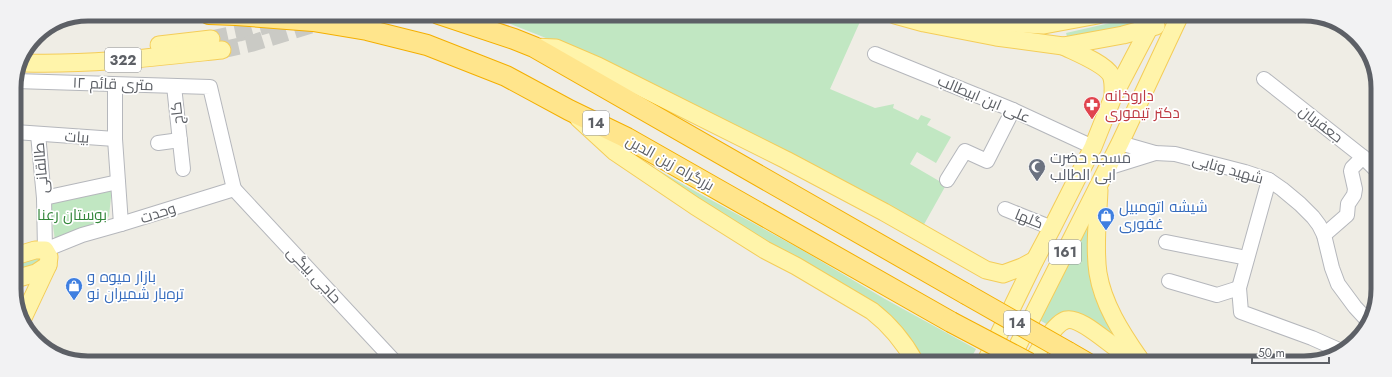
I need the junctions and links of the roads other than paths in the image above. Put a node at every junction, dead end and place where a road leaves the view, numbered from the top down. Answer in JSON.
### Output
{"nodes":[{"id":1,"x":313,"y":21,"type":"edge"},
{"id":2,"x":461,"y":21,"type":"edge"},
{"id":3,"x":917,"y":21,"type":"edge"},
{"id":4,"x":995,"y":21,"type":"edge"},
{"id":5,"x":1064,"y":21,"type":"edge"},
{"id":6,"x":1181,"y":21,"type":"edge"},
{"id":7,"x":1154,"y":22,"type":"edge"},
{"id":8,"x":1063,"y":46,"type":"junction"},
{"id":9,"x":534,"y":47,"type":"junction"},
{"id":10,"x":31,"y":53,"type":"edge"},
{"id":11,"x":875,"y":54,"type":"dead end"},
{"id":12,"x":96,"y":62,"type":"junction"},
{"id":13,"x":26,"y":63,"type":"edge"},
{"id":14,"x":23,"y":71,"type":"edge"},
{"id":15,"x":1264,"y":79,"type":"dead end"},
{"id":16,"x":21,"y":81,"type":"edge"},
{"id":17,"x":174,"y":86,"type":"junction"},
{"id":18,"x":115,"y":90,"type":"dead end"},
{"id":19,"x":1113,"y":97,"type":"junction"},
{"id":20,"x":569,"y":110,"type":"junction"},
{"id":21,"x":1013,"y":110,"type":"junction"},
{"id":22,"x":21,"y":133,"type":"edge"},
{"id":23,"x":38,"y":134,"type":"junction"},
{"id":24,"x":115,"y":140,"type":"junction"},
{"id":25,"x":180,"y":140,"type":"junction"},
{"id":26,"x":158,"y":143,"type":"dead end"},
{"id":27,"x":1120,"y":143,"type":"junction"},
{"id":28,"x":1093,"y":147,"type":"junction"},
{"id":29,"x":1155,"y":153,"type":"junction"},
{"id":30,"x":1363,"y":157,"type":"junction"},
{"id":31,"x":1371,"y":165,"type":"edge"},
{"id":32,"x":1107,"y":168,"type":"junction"},
{"id":33,"x":183,"y":169,"type":"dead end"},
{"id":34,"x":947,"y":180,"type":"dead end"},
{"id":35,"x":1269,"y":180,"type":"junction"},
{"id":36,"x":118,"y":182,"type":"junction"},
{"id":37,"x":1100,"y":184,"type":"junction"},
{"id":38,"x":234,"y":189,"type":"junction"},
{"id":39,"x":44,"y":198,"type":"junction"},
{"id":40,"x":1005,"y":209,"type":"dead end"},
{"id":41,"x":121,"y":224,"type":"junction"},
{"id":42,"x":1052,"y":228,"type":"junction"},
{"id":43,"x":1324,"y":236,"type":"junction"},
{"id":44,"x":1166,"y":242,"type":"dead end"},
{"id":45,"x":21,"y":250,"type":"edge"},
{"id":46,"x":47,"y":258,"type":"junction"},
{"id":47,"x":1247,"y":258,"type":"junction"},
{"id":48,"x":1035,"y":260,"type":"junction"},
{"id":49,"x":1003,"y":274,"type":"junction"},
{"id":50,"x":21,"y":277,"type":"edge"},
{"id":51,"x":1169,"y":281,"type":"dead end"},
{"id":52,"x":1239,"y":288,"type":"junction"},
{"id":53,"x":1019,"y":295,"type":"junction"},
{"id":54,"x":25,"y":312,"type":"edge"},
{"id":55,"x":1364,"y":317,"type":"edge"},
{"id":56,"x":1030,"y":321,"type":"junction"},
{"id":57,"x":1335,"y":348,"type":"edge"},
{"id":58,"x":389,"y":356,"type":"edge"},
{"id":59,"x":912,"y":356,"type":"edge"},
{"id":60,"x":988,"y":356,"type":"edge"},
{"id":61,"x":1012,"y":356,"type":"edge"},
{"id":62,"x":1015,"y":356,"type":"edge"},
{"id":63,"x":1035,"y":356,"type":"edge"},
{"id":64,"x":1075,"y":356,"type":"edge"},
{"id":65,"x":1132,"y":356,"type":"edge"},
{"id":66,"x":1140,"y":356,"type":"edge"}],
"edges":[{"from":1,"to":20,"type":"highway","name":"بزرگراه زین الدین","number":"14"},
{"from":2,"to":9,"type":"highway","number":"14"},
{"from":3,"to":8,"type":"main road"},
{"from":4,"to":5,"type":"main road"},
{"from":6,"to":27,"type":"main road","number":"161"},
{"from":7,"to":8,"type":"main road"},
{"from":7,"to":19,"type":"main road","number":"161"},
{"from":8,"to":19,"type":"main road"},
{"from":9,"to":49,"type":"main road"},
{"from":9,"to":64,"type":"highway","number":"14","bridge":true},
{"from":10,"to":12,"type":"main road","number":"322"},
{"from":11,"to":21,"type":"street","name":"علی ابن ابیطالب"},
{"from":12,"to":13,"type":"main road","number":"322"},
{"from":12,"to":14,"type":"main road"},
{"from":15,"to":30,"type":"street","name":"جعفریان"},
{"from":16,"to":17,"type":"street","name":"۱۲ متری قائم"},
{"from":17,"to":25,"type":"street","name":"کاج"},
{"from":17,"to":38,"type":"street","name":"۱۲ متری قائم"},
{"from":18,"to":24,"type":"street"},
{"from":19,"to":28,"type":"main road","number":"161"},
{"from":20,"to":59,"type":"main road"},
{"from":20,"to":62,"type":"highway","name":"بزرگراه زین الدین","number":"14","bridge":true},
{"from":21,"to":28,"type":"street","name":"علی ابن ابیطالب"},
{"from":21,"to":34,"type":"street"},
{"from":22,"to":23,"type":"street","name":"بیات"},
{"from":23,"to":24,"type":"street","name":"بیات"},
{"from":23,"to":39,"type":"street","name":"طالقانی"},
{"from":24,"to":36,"type":"street"},
{"from":25,"to":26,"type":"street","name":"کاج"},
{"from":25,"to":33,"type":"street","name":"کاج"},
{"from":27,"to":29,"type":"street","name":"شهید ونایی"},
{"from":27,"to":32,"type":"main road","number":"161"},
{"from":28,"to":42,"type":"main road","number":"161"},
{"from":29,"to":32,"type":"street","name":"شهید ونایی"},
{"from":29,"to":35,"type":"street","name":"شهید ونایی"},
{"from":30,"to":31,"type":"street","name":"جعفریان"},
{"from":30,"to":43,"type":"street"},
{"from":32,"to":37,"type":"main road","number":"161"},
{"from":35,"to":43,"type":"street","name":"شهید ونایی"},
{"from":35,"to":47,"type":"street"},
{"from":36,"to":39,"type":"street"},
{"from":36,"to":41,"type":"street"},
{"from":37,"to":56,"type":"main road","number":"161"},
{"from":37,"to":66,"type":"main road"},
{"from":38,"to":41,"type":"street","name":"وحدت"},
{"from":38,"to":58,"type":"street","name":"حاجی بیگی"},
{"from":39,"to":46,"type":"street","name":"طالقانی"},
{"from":40,"to":42,"type":"street","name":"گلها"},
{"from":41,"to":46,"type":"street","name":"وحدت"},
{"from":42,"to":48,"type":"main road","number":"161"},
{"from":43,"to":55,"type":"street","name":"شهید ونایی"},
{"from":44,"to":47,"type":"street"},
{"from":45,"to":46,"type":"main road"},
{"from":46,"to":50,"type":"main road"},
{"from":46,"to":54,"type":"main road"},
{"from":47,"to":52,"type":"street"},
{"from":48,"to":49,"type":"main road"},
{"from":48,"to":53,"type":"main road","number":"161"},
{"from":49,"to":53,"type":"main road"},
{"from":51,"to":52,"type":"street"},
{"from":52,"to":57,"type":"street"},
{"from":53,"to":56,"type":"main road"},
{"from":53,"to":60,"type":"main road","number":"161"},
{"from":56,"to":61,"type":"main road","number":"161"},
{"from":63,"to":65,"type":"main road"}]}
